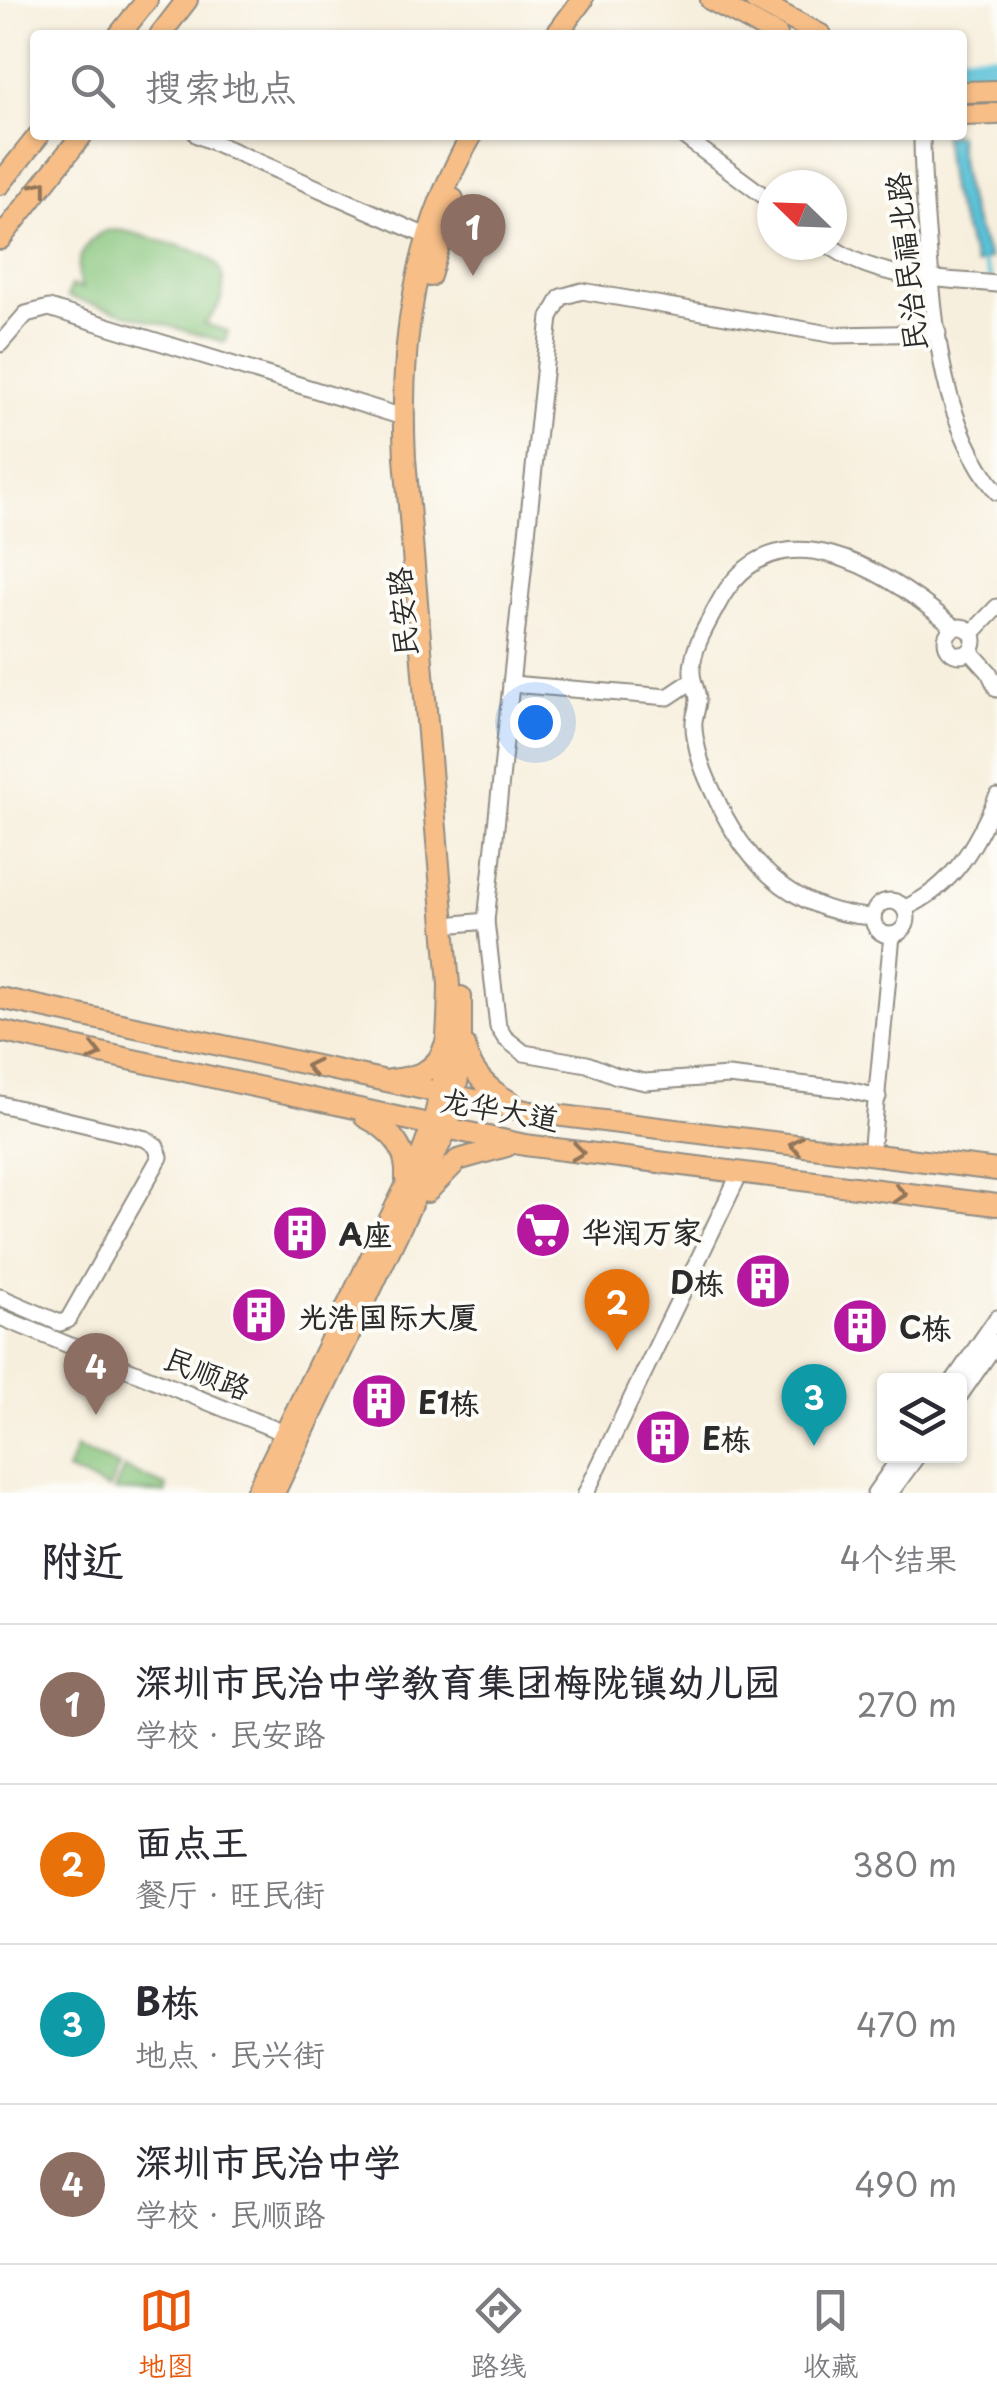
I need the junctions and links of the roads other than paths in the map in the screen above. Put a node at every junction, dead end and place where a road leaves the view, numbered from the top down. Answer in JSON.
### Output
{"nodes":[{"id":1,"x":147,"y":0,"type":"edge"},
{"id":2,"x":187,"y":0,"type":"edge"},
{"id":3,"x":566,"y":0,"type":"edge"},
{"id":4,"x":582,"y":0,"type":"edge"},
{"id":5,"x":711,"y":0,"type":"edge"},
{"id":6,"x":755,"y":0,"type":"edge"},
{"id":7,"x":123,"y":30,"type":"edge"},
{"id":8,"x":164,"y":30,"type":"edge"},
{"id":9,"x":545,"y":30,"type":"edge"},
{"id":10,"x":560,"y":30,"type":"edge"},
{"id":11,"x":768,"y":30,"type":"edge"},
{"id":12,"x":811,"y":30,"type":"edge"},
{"id":13,"x":997,"y":91,"type":"edge"},
{"id":14,"x":967,"y":92,"type":"edge"},
{"id":15,"x":967,"y":114,"type":"edge"},
{"id":16,"x":997,"y":114,"type":"edge"},
{"id":17,"x":35,"y":140,"type":"edge"},
{"id":18,"x":78,"y":140,"type":"edge"},
{"id":19,"x":208,"y":140,"type":"edge"},
{"id":20,"x":469,"y":140,"type":"edge"},
{"id":21,"x":483,"y":140,"type":"edge"},
{"id":22,"x":689,"y":140,"type":"edge"},
{"id":23,"x":922,"y":140,"type":"edge"},
{"id":24,"x":0,"y":184,"type":"edge"},
{"id":25,"x":757,"y":191,"type":"edge"},
{"id":26,"x":426,"y":236,"type":"junction"},
{"id":27,"x":0,"y":240,"type":"edge"},
{"id":28,"x":847,"y":256,"type":"edge"},
{"id":29,"x":931,"y":277,"type":"junction"},
{"id":30,"x":991,"y":284,"type":"edge"},
{"id":31,"x":938,"y":334,"type":"junction"},
{"id":32,"x":0,"y":344,"type":"edge"},
{"id":33,"x":403,"y":417,"type":"junction"},
{"id":34,"x":997,"y":492,"type":"edge"},
{"id":35,"x":997,"y":607,"type":"edge"},
{"id":36,"x":954,"y":627,"type":"junction"},
{"id":37,"x":972,"y":633,"type":"junction"},
{"id":38,"x":970,"y":651,"type":"junction"},
{"id":39,"x":692,"y":680,"type":"junction"},
{"id":40,"x":511,"y":684,"type":"junction"},
{"id":41,"x":997,"y":689,"type":"edge"},
{"id":42,"x":668,"y":697,"type":"junction"},
{"id":43,"x":694,"y":723,"type":"junction"},
{"id":44,"x":997,"y":797,"type":"edge"},
{"id":45,"x":905,"y":908,"type":"junction"},
{"id":46,"x":873,"y":917,"type":"junction"},
{"id":47,"x":486,"y":921,"type":"junction"},
{"id":48,"x":456,"y":924,"type":"junction"},
{"id":49,"x":892,"y":935,"type":"junction"},
{"id":50,"x":0,"y":998,"type":"edge"},
{"id":51,"x":455,"y":1014,"type":"junction"},
{"id":52,"x":0,"y":1031,"type":"edge"},
{"id":53,"x":373,"y":1080,"type":"junction"},
{"id":54,"x":449,"y":1095,"type":"junction"},
{"id":55,"x":878,"y":1097,"type":"junction"},
{"id":56,"x":0,"y":1104,"type":"edge"},
{"id":57,"x":350,"y":1109,"type":"junction"},
{"id":58,"x":531,"y":1112,"type":"junction"},
{"id":59,"x":440,"y":1128,"type":"junction"},
{"id":60,"x":525,"y":1145,"type":"junction"},
{"id":61,"x":871,"y":1154,"type":"junction"},
{"id":62,"x":997,"y":1170,"type":"edge"},
{"id":63,"x":739,"y":1174,"type":"junction"},
{"id":64,"x":402,"y":1193,"type":"junction"},
{"id":65,"x":993,"y":1206,"type":"edge"},
{"id":66,"x":405,"y":1221,"type":"junction"},
{"id":67,"x":0,"y":1298,"type":"edge"},
{"id":68,"x":0,"y":1317,"type":"edge"},
{"id":69,"x":997,"y":1318,"type":"edge"},
{"id":70,"x":997,"y":1342,"type":"edge"},
{"id":71,"x":959,"y":1373,"type":"edge"},
{"id":72,"x":967,"y":1385,"type":"edge"},
{"id":73,"x":284,"y":1432,"type":"junction"},
{"id":74,"x":896,"y":1463,"type":"edge"},
{"id":75,"x":912,"y":1463,"type":"edge"},
{"id":76,"x":256,"y":1493,"type":"edge"},
{"id":77,"x":274,"y":1493,"type":"edge"},
{"id":78,"x":586,"y":1493,"type":"edge"},
{"id":79,"x":875,"y":1493,"type":"edge"},
{"id":80,"x":890,"y":1493,"type":"edge"}],
"edges":[{"from":1,"to":7,"type":"main road"},
{"from":2,"to":8,"type":"main road"},
{"from":3,"to":9,"type":"main road"},
{"from":4,"to":10,"type":"main road"},
{"from":5,"to":11,"type":"main road"},
{"from":6,"to":12,"type":"main road"},
{"from":13,"to":14,"type":"main road"},
{"from":15,"to":16,"type":"main road"},
{"from":17,"to":24,"type":"main road"},
{"from":27,"to":18,"type":"main road","one_way":true},
{"from":19,"to":26,"type":"street"},
{"from":20,"to":26,"type":"main road","name":"民安路"},
{"from":21,"to":48,"type":"main road","name":"民安路"},
{"from":22,"to":25,"type":"street"},
{"from":23,"to":29,"type":"street","name":"民治民福北路"},
{"from":26,"to":33,"type":"main road","name":"民安路"},
{"from":28,"to":29,"type":"street"},
{"from":29,"to":30,"type":"street"},
{"from":29,"to":31,"type":"street","name":"民治民福北路"},
{"from":31,"to":34,"type":"street","name":"民治民福北路"},
{"from":31,"to":40,"type":"street"},
{"from":32,"to":33,"type":"street"},
{"from":33,"to":51,"type":"main road","name":"民安路"},
{"from":35,"to":37,"type":"street"},
{"from":36,"to":37,"type":"street"},
{"from":36,"to":38,"type":"street"},
{"from":36,"to":39,"type":"street"},
{"from":37,"to":38,"type":"street"},
{"from":38,"to":41,"type":"street"},
{"from":39,"to":42,"type":"street"},
{"from":39,"to":43,"type":"street"},
{"from":40,"to":42,"type":"street"},
{"from":40,"to":47,"type":"street"},
{"from":42,"to":43,"type":"street"},
{"from":43,"to":46,"type":"street"},
{"from":44,"to":45,"type":"street"},
{"from":45,"to":46,"type":"street"},
{"from":45,"to":49,"type":"street"},
{"from":46,"to":49,"type":"street"},
{"from":47,"to":48,"type":"street"},
{"from":47,"to":55,"type":"street"},
{"from":48,"to":51,"type":"main road","name":"民安路"},
{"from":49,"to":55,"type":"street"},
{"from":53,"to":50,"type":"main road","name":"龙华大道","one_way":true},
{"from":51,"to":53,"type":"main road"},
{"from":51,"to":54,"type":"main road","name":"民安路"},
{"from":51,"to":58,"type":"main road"},
{"from":52,"to":57,"type":"main road","name":"龙华大道","one_way":true},
{"from":53,"to":54,"type":"main road","name":"龙华大道"},
{"from":54,"to":58,"type":"main road","name":"龙华大道"},
{"from":54,"to":59,"type":"main road","name":"民安路"},
{"from":55,"to":61,"type":"street"},
{"from":56,"to":67,"type":"street"},
{"from":57,"to":59,"type":"main road","name":"龙华大道"},
{"from":57,"to":64,"type":"main road"},
{"from":61,"to":58,"type":"main road","name":"龙华大道","one_way":true},
{"from":59,"to":60,"type":"main road","name":"龙华大道"},
{"from":59,"to":64,"type":"main road"},
{"from":59,"to":66,"type":"main road"},
{"from":60,"to":63,"type":"main road","name":"龙华大道","one_way":true},
{"from":60,"to":66,"type":"main road"},
{"from":61,"to":62,"type":"main road","name":"龙华大道"},
{"from":63,"to":65,"type":"main road","name":"龙华大道","one_way":true},
{"from":63,"to":78,"type":"street"},
{"from":64,"to":73,"type":"main road"},
{"from":66,"to":77,"type":"main road"},
{"from":68,"to":73,"type":"street","name":"民顺路"},
{"from":69,"to":71,"type":"street"},
{"from":70,"to":72,"type":"street"},
{"from":73,"to":76,"type":"main road"},
{"from":74,"to":79,"type":"street"},
{"from":75,"to":80,"type":"street"}]}
